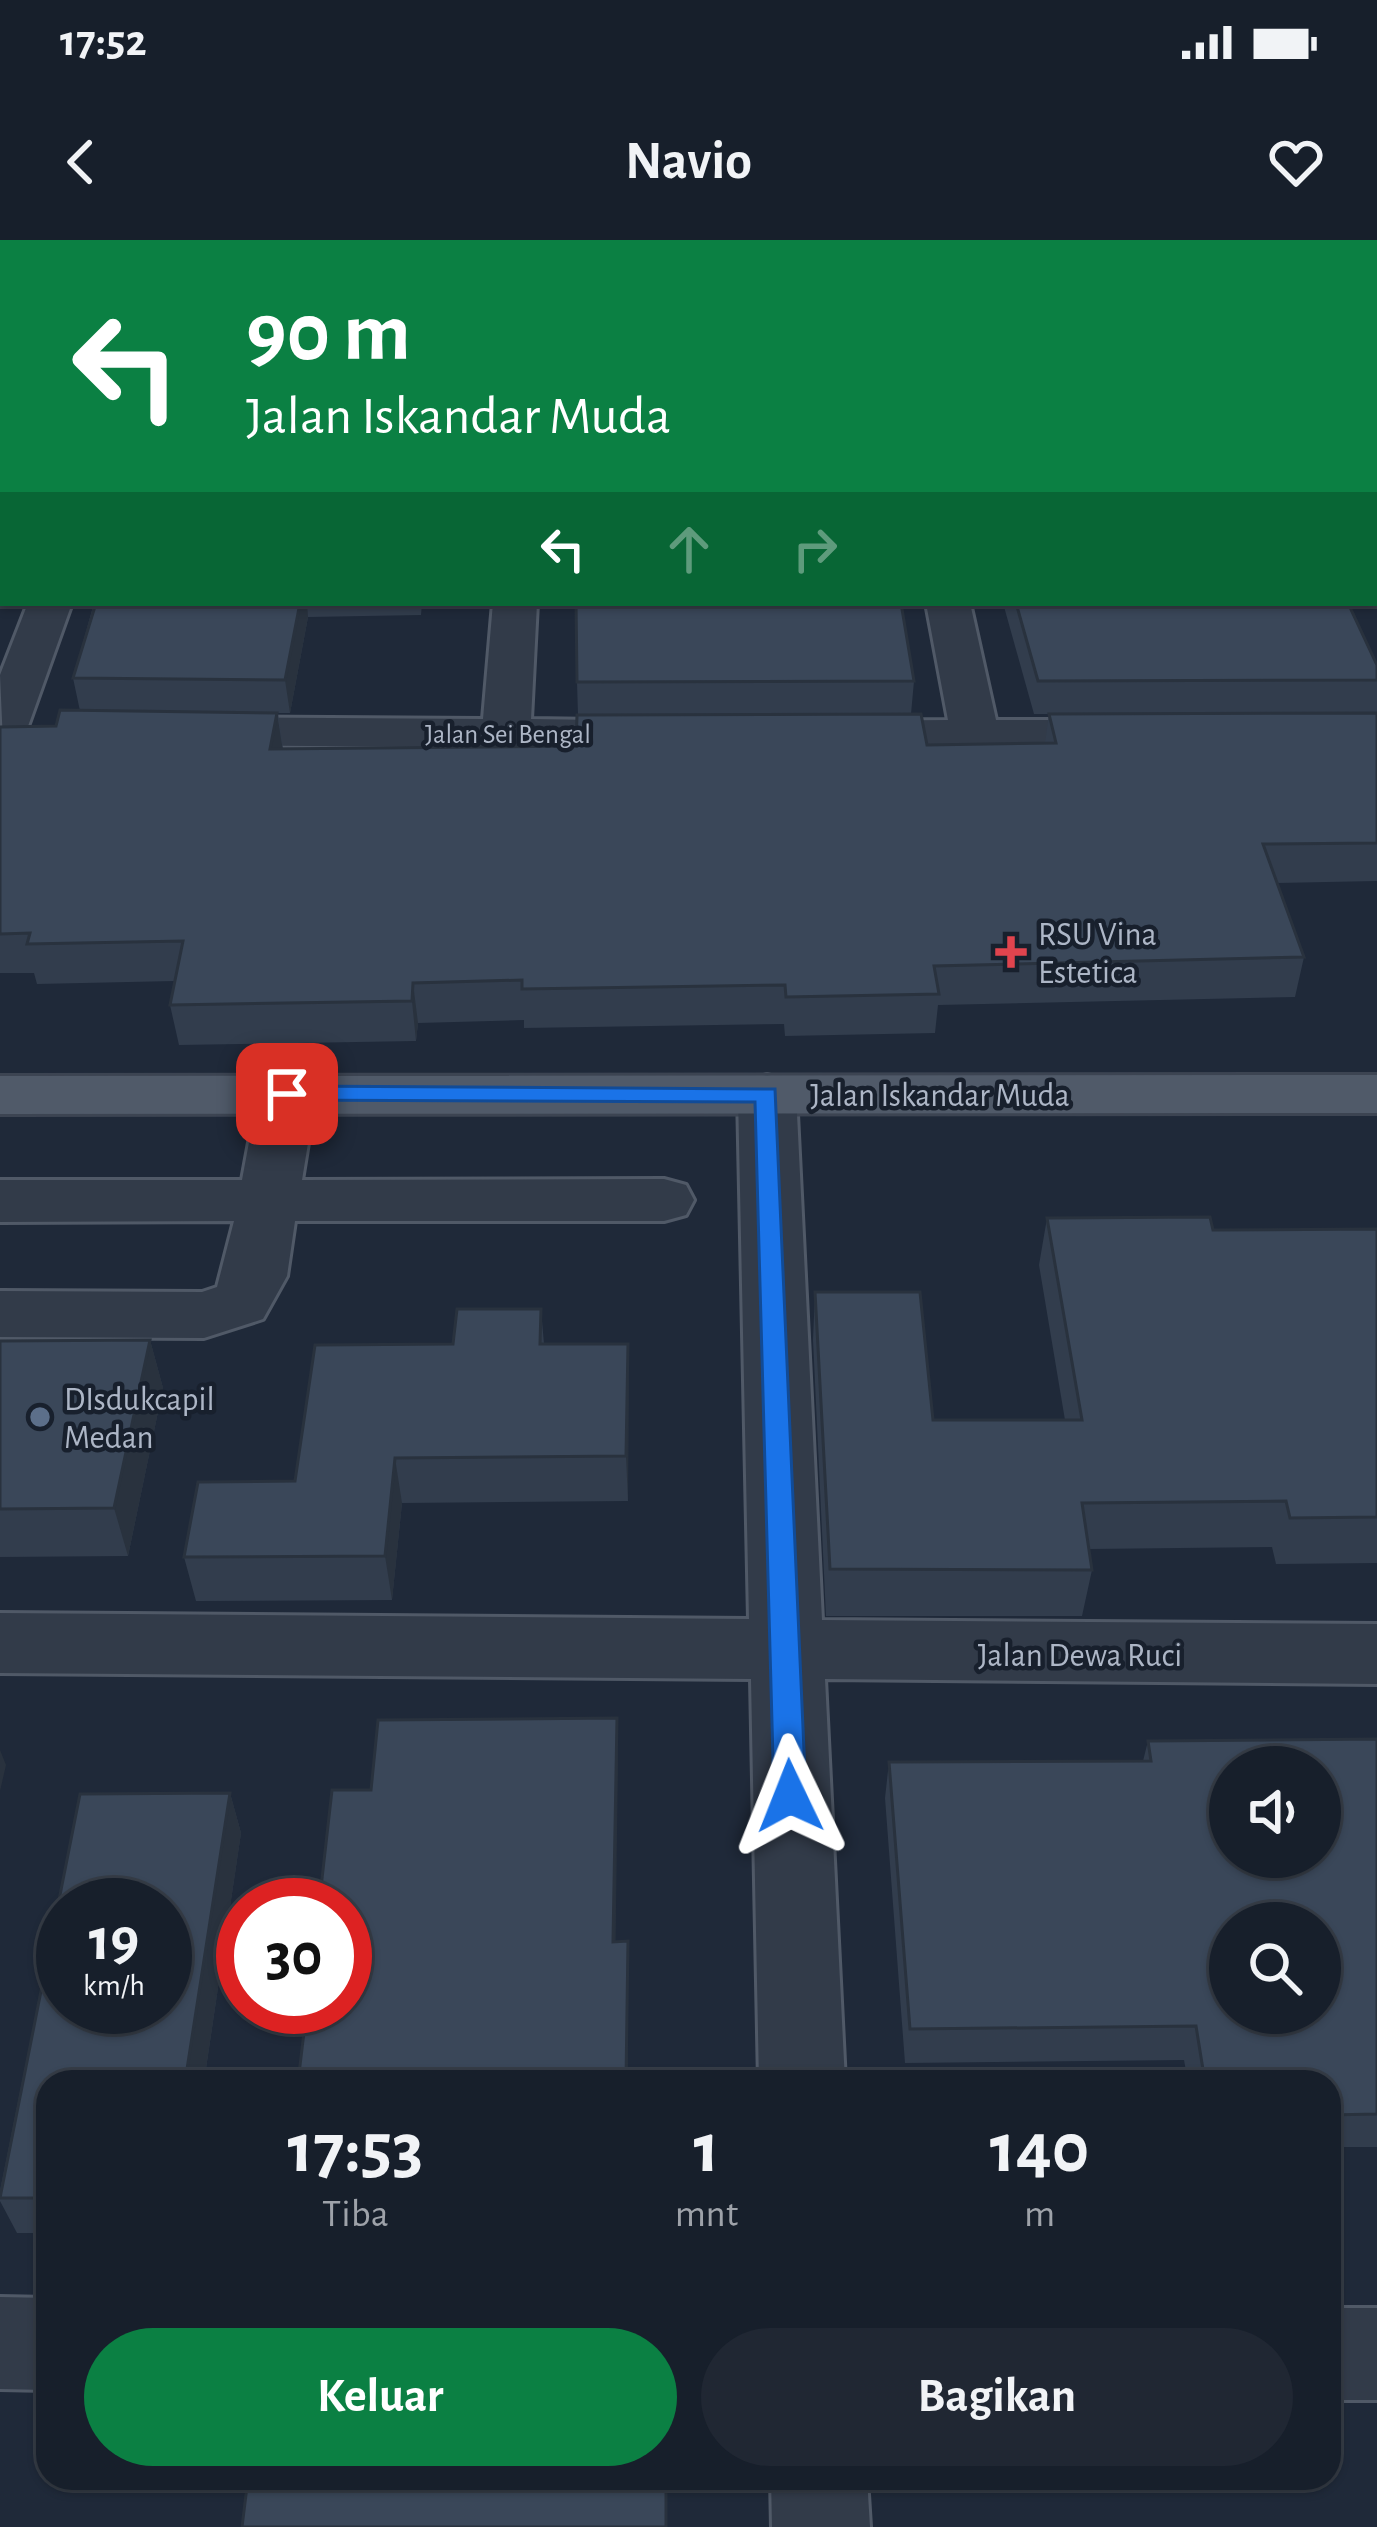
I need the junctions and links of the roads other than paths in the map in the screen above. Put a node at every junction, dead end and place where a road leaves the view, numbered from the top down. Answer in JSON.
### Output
{"nodes":[{"id":1,"x":49,"y":606,"type":"edge"},
{"id":2,"x":515,"y":606,"type":"edge"},
{"id":3,"x":949,"y":606,"type":"edge"},
{"id":4,"x":2,"y":729,"type":"edge"},
{"id":5,"x":51,"y":730,"type":"edge"},
{"id":6,"x":147,"y":731,"type":"edge"},
{"id":7,"x":1176,"y":733,"type":"edge"},
{"id":8,"x":506,"y":735,"type":"junction"},
{"id":9,"x":717,"y":735,"type":"edge"},
{"id":10,"x":788,"y":735,"type":"edge"},
{"id":11,"x":975,"y":735,"type":"junction"},
{"id":12,"x":0,"y":1094,"type":"edge"},
{"id":13,"x":287,"y":1094,"type":"junction"},
{"id":14,"x":767,"y":1094,"type":"junction"},
{"id":15,"x":1377,"y":1094,"type":"edge"},
{"id":16,"x":664,"y":1200,"type":"dead end"},
{"id":17,"x":0,"y":1201,"type":"edge"},
{"id":18,"x":268,"y":1201,"type":"junction"},
{"id":19,"x":0,"y":1314,"type":"edge"},
{"id":20,"x":0,"y":1643,"type":"edge"},
{"id":21,"x":784,"y":1654,"type":"junction"},
{"id":22,"x":1377,"y":1654,"type":"edge"},
{"id":23,"x":801,"y":2070,"type":"edge"},
{"id":24,"x":0,"y":2343,"type":"edge"},
{"id":25,"x":36,"y":2344,"type":"edge"},
{"id":26,"x":1341,"y":2354,"type":"edge"},
{"id":27,"x":1377,"y":2354,"type":"edge"},
{"id":28,"x":819,"y":2490,"type":"edge"},
{"id":29,"x":821,"y":2527,"type":"edge"}],
"edges":[{"from":1,"to":4,"type":"street"},
{"from":2,"to":8,"type":"street"},
{"from":3,"to":11,"type":"street"},
{"from":4,"to":5,"type":"street"},
{"from":6,"to":8,"type":"street","name":"Jalan Sei Bengal"},
{"from":7,"to":11,"type":"street"},
{"from":8,"to":9,"type":"street","name":"Jalan Sei Bengal"},
{"from":10,"to":11,"type":"street"},
{"from":12,"to":13,"type":"main road","name":"Jalan Iskandar Muda"},
{"from":13,"to":14,"type":"main road","name":"Jalan Iskandar Muda"},
{"from":13,"to":18,"type":"street"},
{"from":14,"to":15,"type":"main road","name":"Jalan Iskandar Muda"},
{"from":14,"to":21,"type":"street"},
{"from":16,"to":18,"type":"street"},
{"from":17,"to":18,"type":"street"},
{"from":18,"to":19,"type":"street"},
{"from":20,"to":21,"type":"street","name":"Jalan Dewa Ruci"},
{"from":21,"to":22,"type":"street","name":"Jalan Dewa Ruci"},
{"from":21,"to":23,"type":"street"},
{"from":24,"to":25,"type":"street"},
{"from":26,"to":27,"type":"street"},
{"from":28,"to":29,"type":"street"}]}
